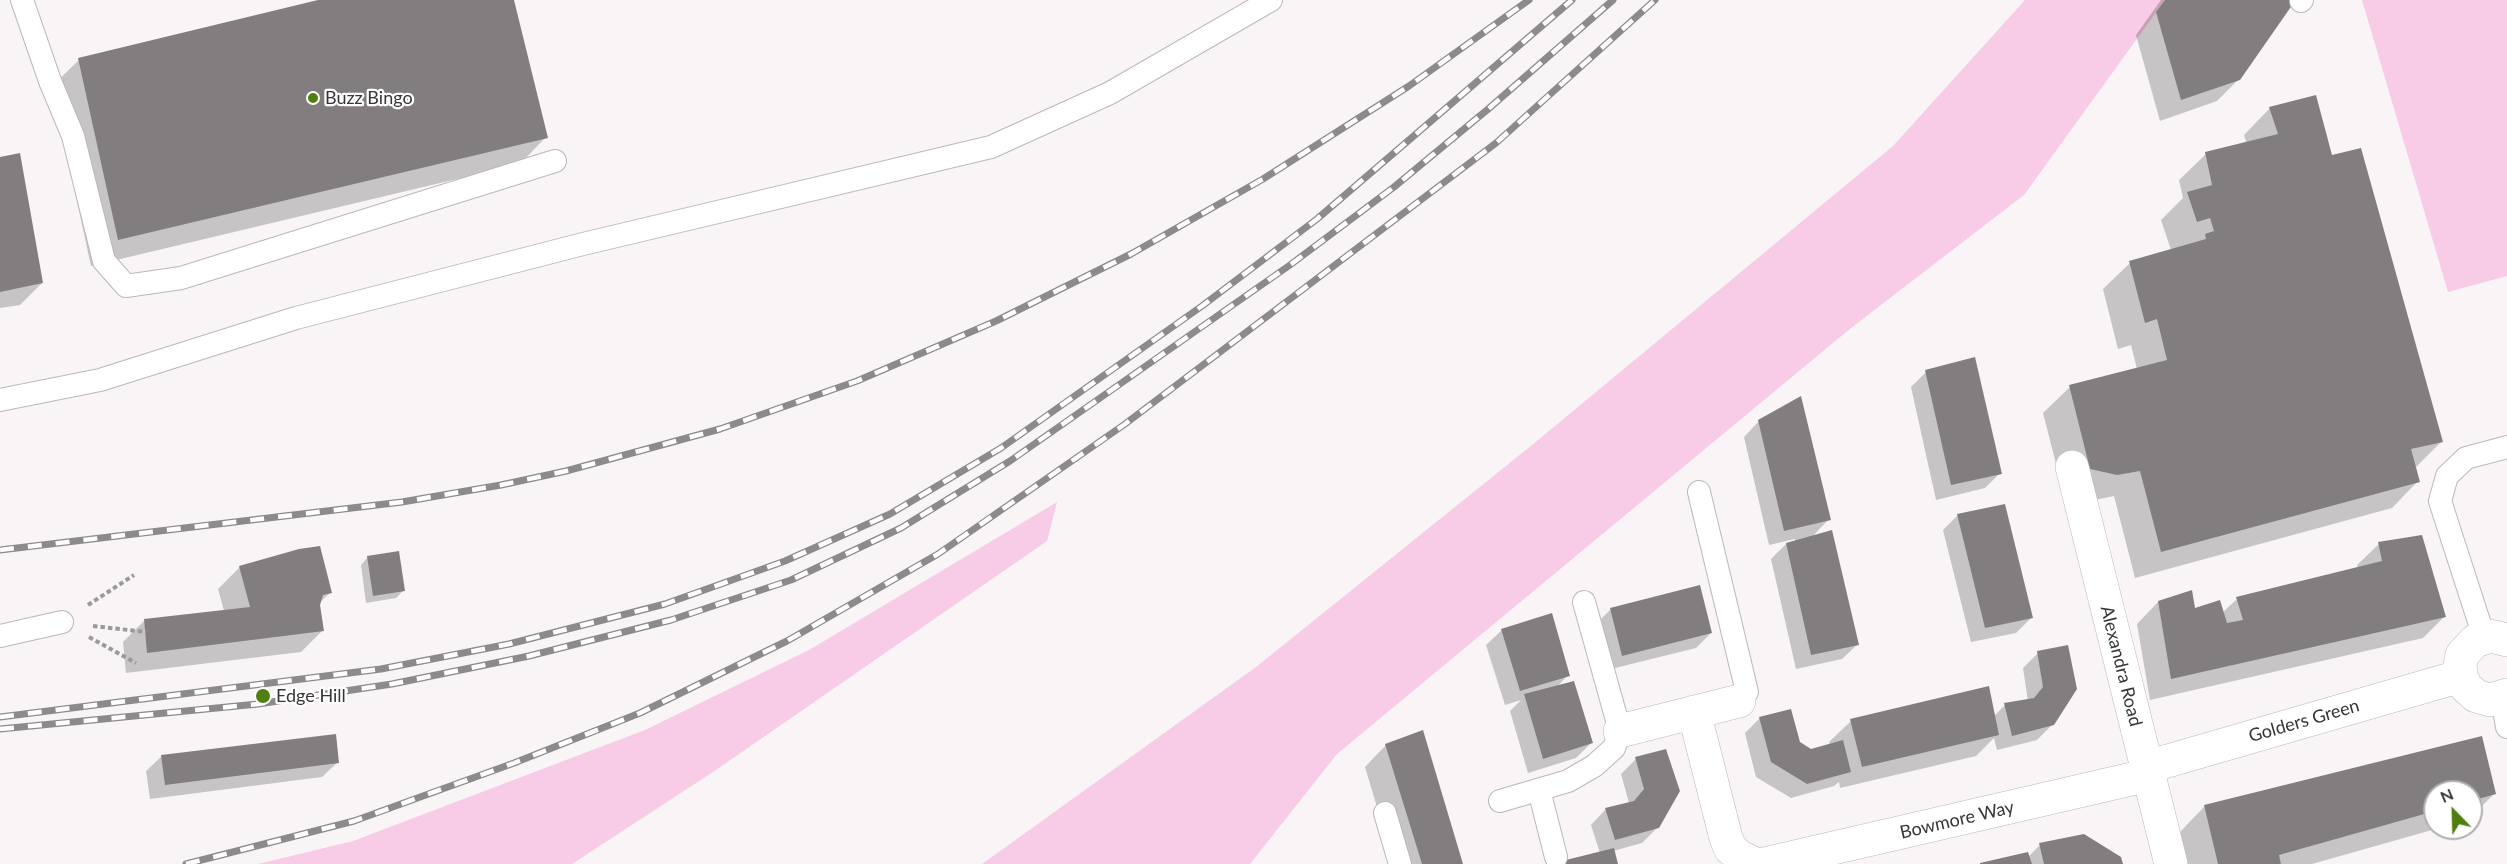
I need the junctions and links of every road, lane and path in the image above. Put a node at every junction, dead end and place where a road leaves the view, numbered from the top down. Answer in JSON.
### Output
{"nodes":[{"id":1,"x":22,"y":0,"type":"edge"},
{"id":2,"x":1271,"y":0,"type":"edge"},
{"id":3,"x":555,"y":161,"type":"dead end"},
{"id":4,"x":0,"y":400,"type":"edge"},
{"id":5,"x":2507,"y":447,"type":"edge"},
{"id":6,"x":2072,"y":467,"type":"dead end"},
{"id":7,"x":1699,"y":492,"type":"dead end"},
{"id":8,"x":134,"y":575,"type":"dead end"},
{"id":9,"x":1584,"y":602,"type":"dead end"},
{"id":10,"x":62,"y":622,"type":"junction"},
{"id":11,"x":146,"y":632,"type":"dead end"},
{"id":12,"x":0,"y":636,"type":"edge"},
{"id":13,"x":2495,"y":638,"type":"edge"},
{"id":14,"x":136,"y":663,"type":"dead end"},
{"id":15,"x":2461,"y":676,"type":"junction"},
{"id":16,"x":1739,"y":701,"type":"joint"},
{"id":17,"x":2505,"y":706,"type":"edge"},
{"id":18,"x":1694,"y":712,"type":"junction"},
{"id":19,"x":1620,"y":731,"type":"junction"},
{"id":20,"x":2148,"y":771,"type":"junction"},
{"id":21,"x":1539,"y":790,"type":"junction"},
{"id":22,"x":1500,"y":801,"type":"dead end"},
{"id":23,"x":1385,"y":813,"type":"dead end"},
{"id":24,"x":1556,"y":857,"type":"dead end"},
{"id":25,"x":1400,"y":864,"type":"edge"},
{"id":26,"x":1755,"y":864,"type":"edge"},
{"id":27,"x":1764,"y":864,"type":"edge"},
{"id":28,"x":2171,"y":864,"type":"edge"}],
"edges":[{"from":1,"to":3,"type":"lane"},
{"from":2,"to":4,"type":"lane"},
{"from":5,"to":13,"type":"lane"},
{"from":6,"to":20,"type":"street","name":"Alexandra Road"},
{"from":7,"to":16,"type":"lane"},
{"from":8,"to":10,"type":"path"},
{"from":9,"to":19,"type":"lane"},
{"from":10,"to":11,"type":"path"},
{"from":10,"to":12,"type":"lane"},
{"from":10,"to":14,"type":"path"},
{"from":13,"to":15,"type":"street"},
{"from":15,"to":17,"type":"street"},
{"from":15,"to":20,"type":"street","name":"Golders Green"},
{"from":16,"to":18,"type":"street"},
{"from":18,"to":19,"type":"street"},
{"from":18,"to":26,"type":"street"},
{"from":19,"to":21,"type":"lane"},
{"from":20,"to":27,"type":"street","name":"Bowmore Way"},
{"from":20,"to":28,"type":"street","name":"Alexandra Road"},
{"from":21,"to":22,"type":"lane"},
{"from":21,"to":24,"type":"lane"},
{"from":23,"to":25,"type":"lane"}]}
